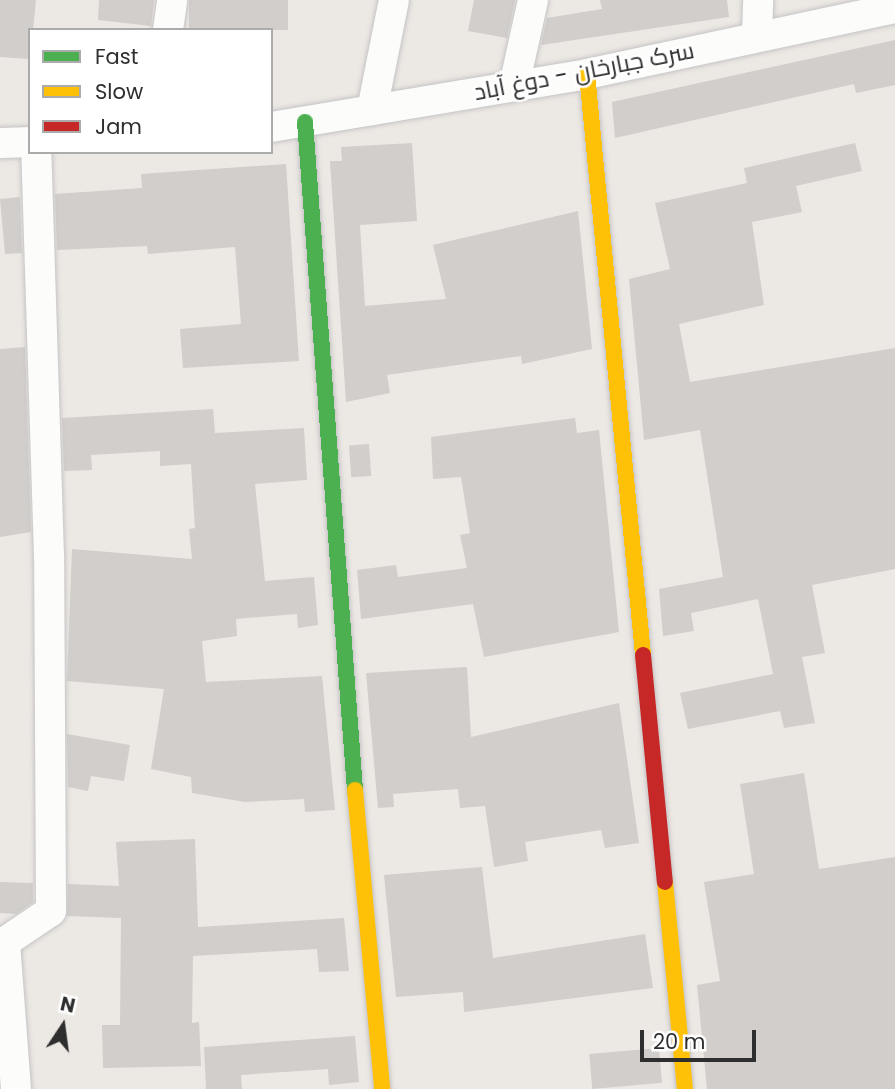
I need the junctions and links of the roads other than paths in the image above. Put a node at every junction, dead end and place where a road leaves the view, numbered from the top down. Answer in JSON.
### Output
{"nodes":[{"id":1,"x":172,"y":0,"type":"edge"},
{"id":2,"x":394,"y":0,"type":"edge"},
{"id":3,"x":533,"y":0,"type":"edge"},
{"id":4,"x":758,"y":0,"type":"edge"},
{"id":5,"x":895,"y":8,"type":"edge"},
{"id":6,"x":167,"y":28,"type":"edge"},
{"id":7,"x":757,"y":35,"type":"junction"},
{"id":8,"x":587,"y":74,"type":"junction"},
{"id":9,"x":514,"y":86,"type":"junction"},
{"id":10,"x":372,"y":110,"type":"junction"},
{"id":11,"x":305,"y":122,"type":"junction"},
{"id":12,"x":273,"y":127,"type":"edge"},
{"id":13,"x":28,"y":142,"type":"edge"},
{"id":14,"x":0,"y":143,"type":"edge"},
{"id":15,"x":36,"y":154,"type":"edge"},
{"id":16,"x":16,"y":1089,"type":"edge"},
{"id":17,"x":382,"y":1089,"type":"edge"},
{"id":18,"x":684,"y":1089,"type":"edge"}],
"edges":[{"from":1,"to":6,"type":"street"},
{"from":2,"to":10,"type":"street"},
{"from":3,"to":9,"type":"street"},
{"from":4,"to":7,"type":"street"},
{"from":5,"to":7,"type":"street","name":"سرک جبارخان - دوغ آباد"},
{"from":7,"to":8,"type":"street","name":"سرک جبارخان - دوغ آباد"},
{"from":8,"to":9,"type":"street","name":"سرک جبارخان - دوغ آباد"},
{"from":8,"to":18,"type":"street"},
{"from":9,"to":10,"type":"street","name":"سرک جبارخان - دوغ آباد"},
{"from":10,"to":11,"type":"street","name":"سرک جبارخان - دوغ آباد"},
{"from":11,"to":12,"type":"street","name":"سرک جبارخان - دوغ آباد"},
{"from":11,"to":17,"type":"street"},
{"from":13,"to":14,"type":"street"},
{"from":15,"to":16,"type":"street"}]}
